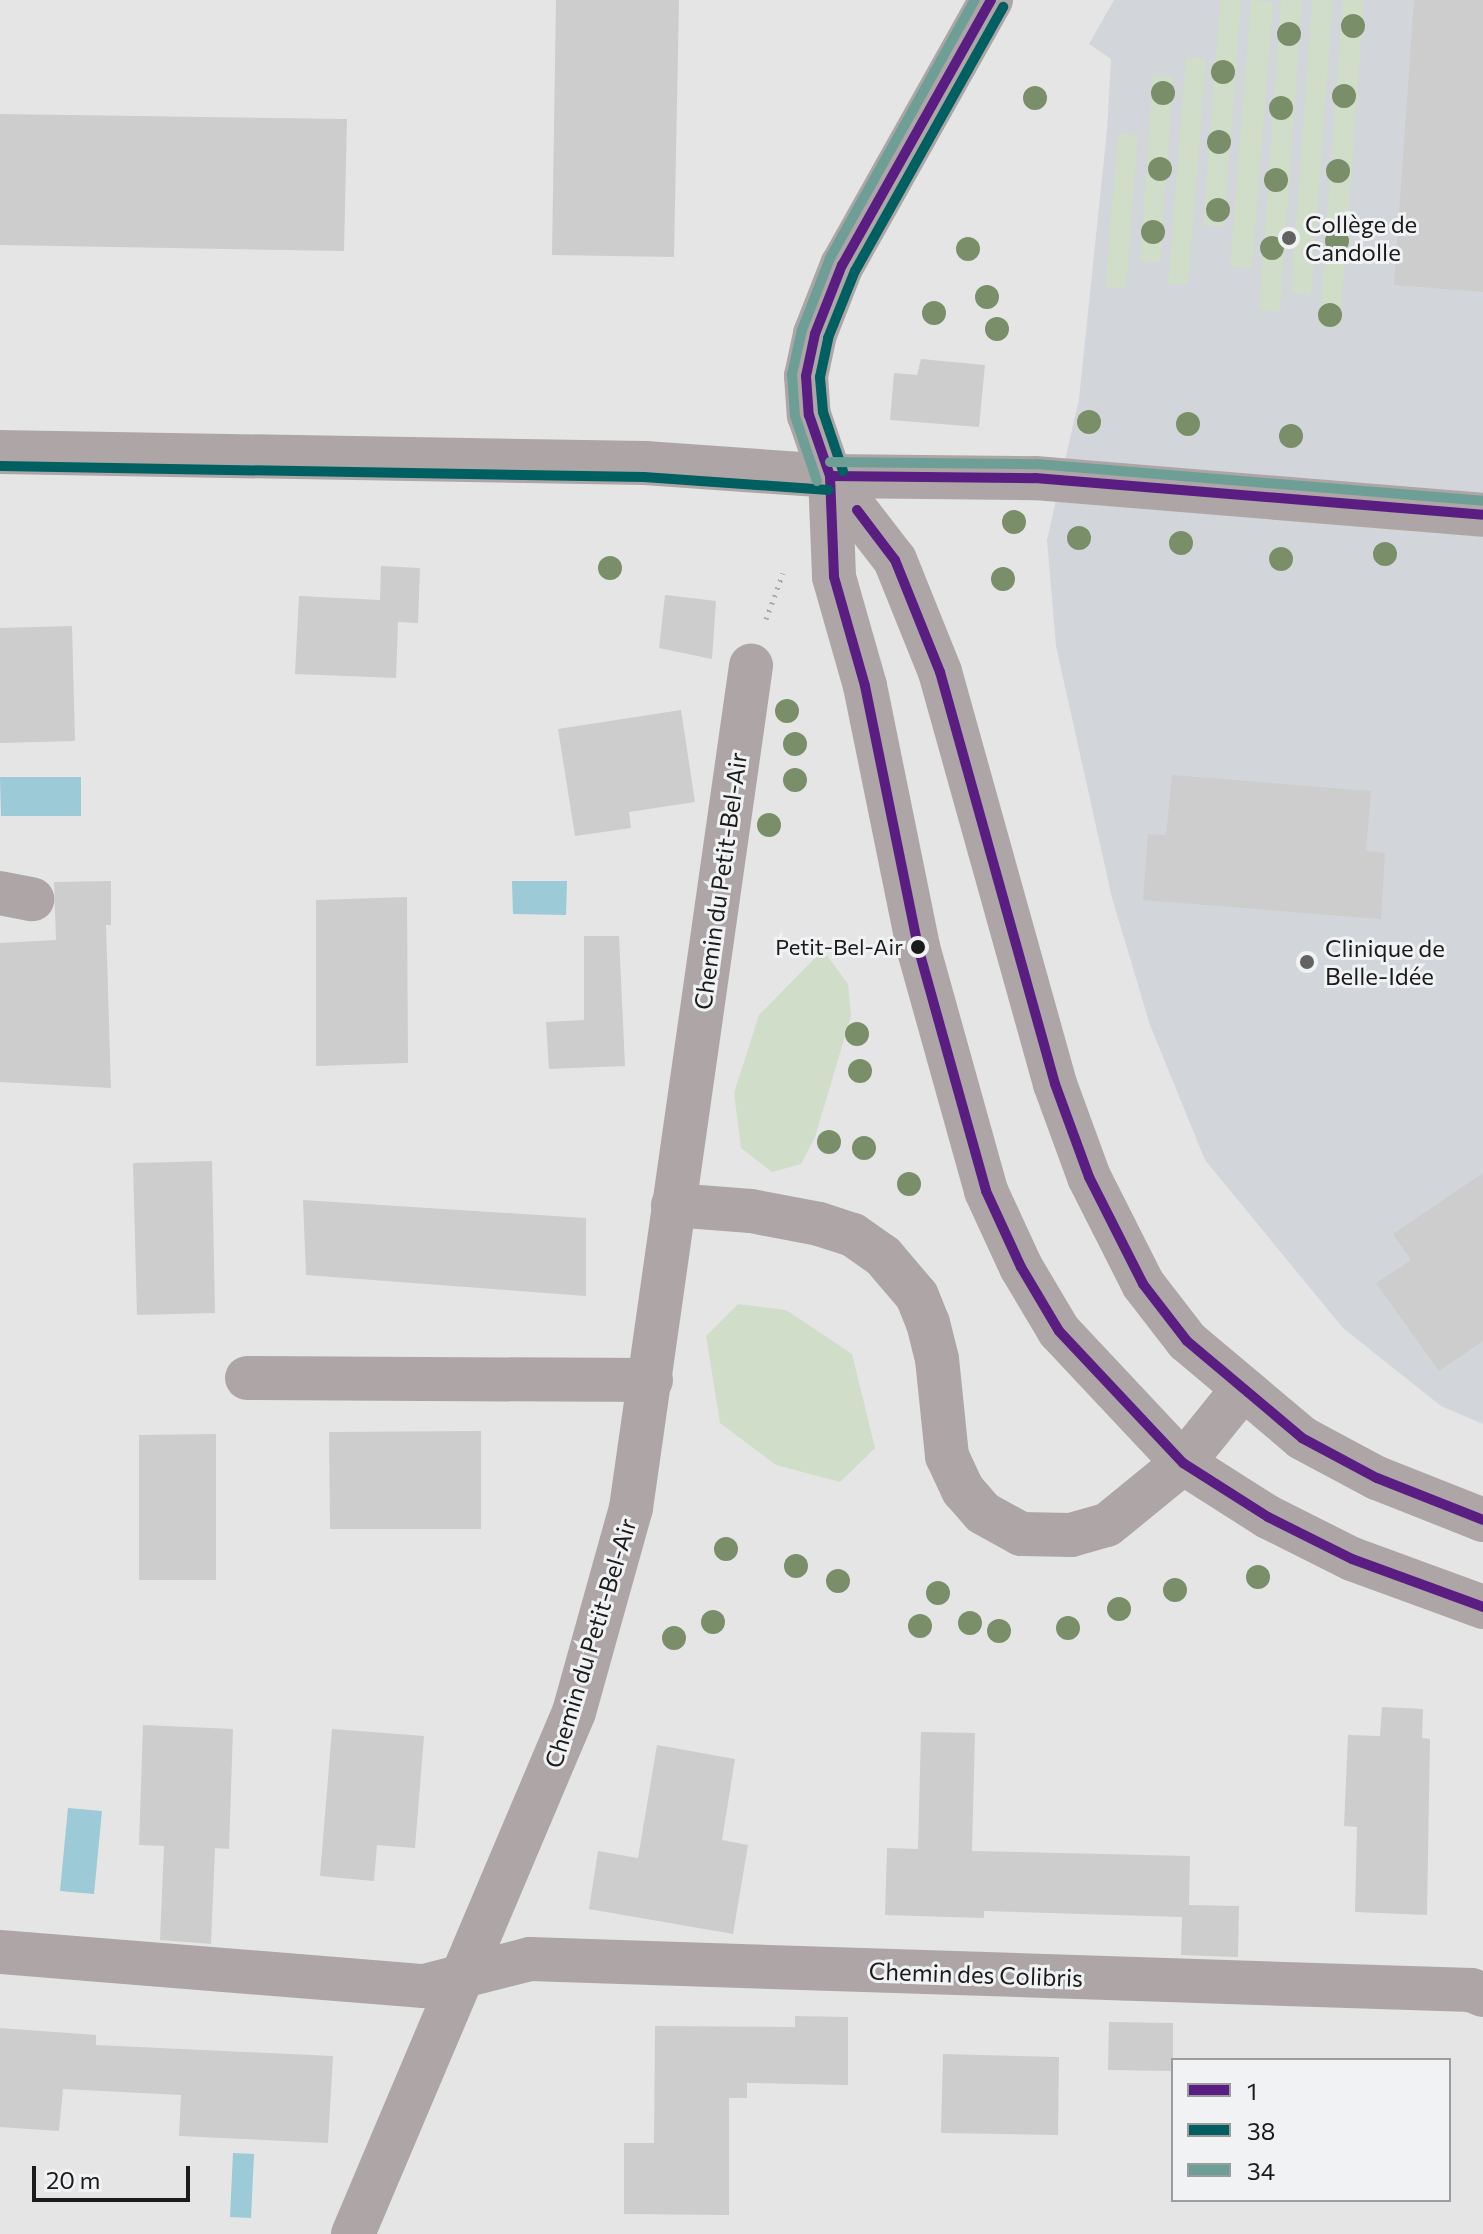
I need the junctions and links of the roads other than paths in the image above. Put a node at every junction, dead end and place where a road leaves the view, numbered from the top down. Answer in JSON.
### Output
{"nodes":[{"id":1,"x":991,"y":0,"type":"edge"},
{"id":2,"x":0,"y":452,"type":"edge"},
{"id":3,"x":830,"y":476,"type":"junction"},
{"id":4,"x":1483,"y":515,"type":"edge"},
{"id":5,"x":751,"y":666,"type":"road end"},
{"id":6,"x":673,"y":1205,"type":"junction"},
{"id":7,"x":247,"y":1378,"type":"dead end"},
{"id":8,"x":651,"y":1380,"type":"junction"},
{"id":9,"x":1242,"y":1390,"type":"junction"},
{"id":10,"x":1183,"y":1463,"type":"junction"},
{"id":11,"x":1483,"y":1520,"type":"edge"},
{"id":12,"x":1483,"y":1607,"type":"edge"},
{"id":13,"x":0,"y":1952,"type":"edge"},
{"id":14,"x":469,"y":1972,"type":"junction"},
{"id":15,"x":1483,"y":1995,"type":"edge"},
{"id":16,"x":353,"y":2234,"type":"edge"}],
"edges":[{"from":1,"to":3,"type":"street"},
{"from":2,"to":3,"type":"street"},
{"from":3,"to":4,"type":"street"},
{"from":3,"to":9,"type":"street"},
{"from":3,"to":10,"type":"street"},
{"from":5,"to":6,"type":"street","name":"Chemin du Petit-Bel-Air"},
{"from":6,"to":8,"type":"street","name":"Chemin du Petit-Bel-Air"},
{"from":6,"to":10,"type":"street"},
{"from":7,"to":8,"type":"street"},
{"from":8,"to":14,"type":"street","name":"Chemin du Petit-Bel-Air"},
{"from":9,"to":10,"type":"street"},
{"from":9,"to":11,"type":"street"},
{"from":10,"to":12,"type":"street"},
{"from":13,"to":14,"type":"street"},
{"from":14,"to":15,"type":"street","name":"Chemin des Colibris"},
{"from":14,"to":16,"type":"street","name":"Chemin du Petit-Bel-Air"}]}
